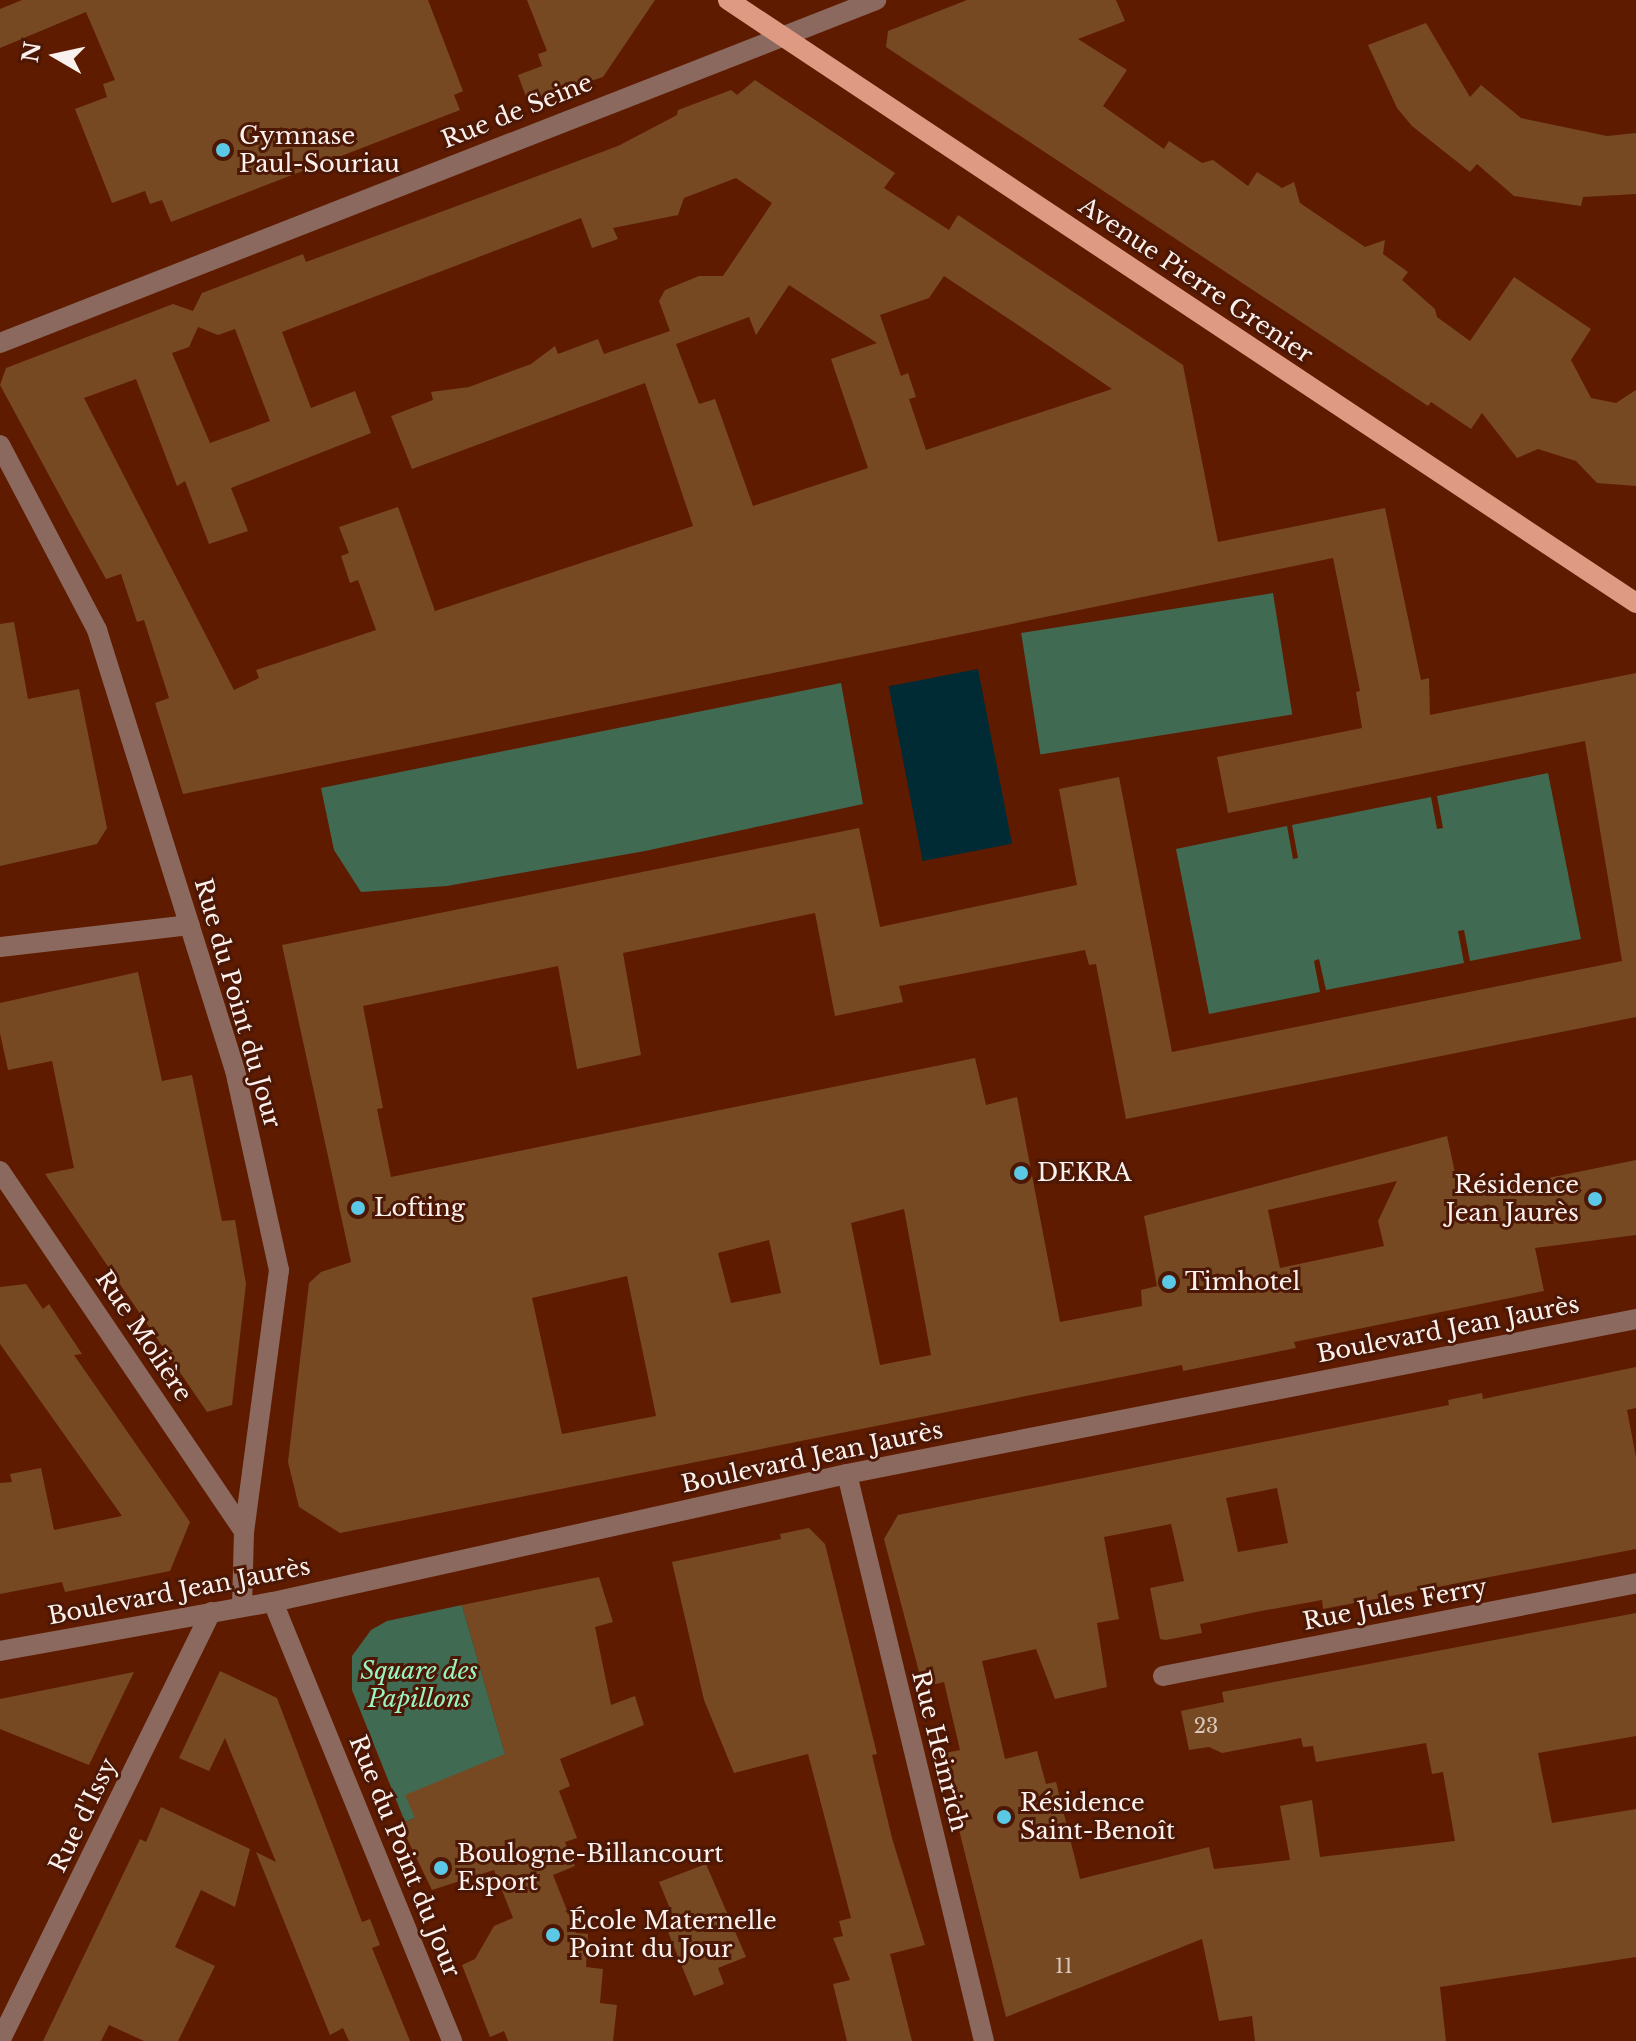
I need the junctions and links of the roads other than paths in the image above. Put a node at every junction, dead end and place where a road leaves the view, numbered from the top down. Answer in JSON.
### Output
{"nodes":[{"id":1,"x":728,"y":0,"type":"edge"},
{"id":2,"x":876,"y":0,"type":"edge"},
{"id":3,"x":781,"y":34,"type":"junction"},
{"id":4,"x":0,"y":343,"type":"edge"},
{"id":5,"x":0,"y":445,"type":"edge"},
{"id":6,"x":1636,"y":603,"type":"edge"},
{"id":7,"x":190,"y":925,"type":"junction"},
{"id":8,"x":0,"y":947,"type":"edge"},
{"id":9,"x":0,"y":1171,"type":"edge"},
{"id":10,"x":1636,"y":1319,"type":"edge"},
{"id":11,"x":847,"y":1474,"type":"junction"},
{"id":12,"x":244,"y":1531,"type":"junction"},
{"id":13,"x":1636,"y":1583,"type":"edge"},
{"id":14,"x":273,"y":1602,"type":"junction"},
{"id":15,"x":242,"y":1607,"type":"junction"},
{"id":16,"x":211,"y":1612,"type":"junction"},
{"id":17,"x":0,"y":1651,"type":"edge"},
{"id":18,"x":1163,"y":1676,"type":"dead end"},
{"id":19,"x":0,"y":2041,"type":"edge"},
{"id":20,"x":452,"y":2041,"type":"edge"},
{"id":21,"x":984,"y":2041,"type":"edge"}],
"edges":[{"from":1,"to":3,"type":"main road","name":"Avenue Pierre Grenier"},
{"from":2,"to":3,"type":"street","name":"Rue de Seine"},
{"from":3,"to":4,"type":"street","name":"Rue de Seine"},
{"from":3,"to":6,"type":"main road","name":"Avenue Pierre Grenier"},
{"from":5,"to":7,"type":"street","name":"Rue du Point du Jour"},
{"from":7,"to":8,"type":"street"},
{"from":7,"to":12,"type":"street","name":"Rue du Point du Jour"},
{"from":9,"to":12,"type":"street","name":"Rue Molière"},
{"from":10,"to":11,"type":"street","name":"Boulevard Jean Jaurès"},
{"from":11,"to":14,"type":"street","name":"Boulevard Jean Jaurès"},
{"from":11,"to":21,"type":"street","name":"Rue Heinrich"},
{"from":12,"to":15,"type":"street","name":"Rue du Point du Jour"},
{"from":13,"to":18,"type":"street","name":"Rue Jules Ferry"},
{"from":14,"to":15,"type":"street","name":"Boulevard Jean Jaurès"},
{"from":14,"to":20,"type":"street","name":"Rue du Point du Jour"},
{"from":15,"to":16,"type":"street","name":"Boulevard Jean Jaurès"},
{"from":16,"to":17,"type":"street","name":"Boulevard Jean Jaurès"},
{"from":16,"to":19,"type":"street","name":"Rue d'Issy"}]}
